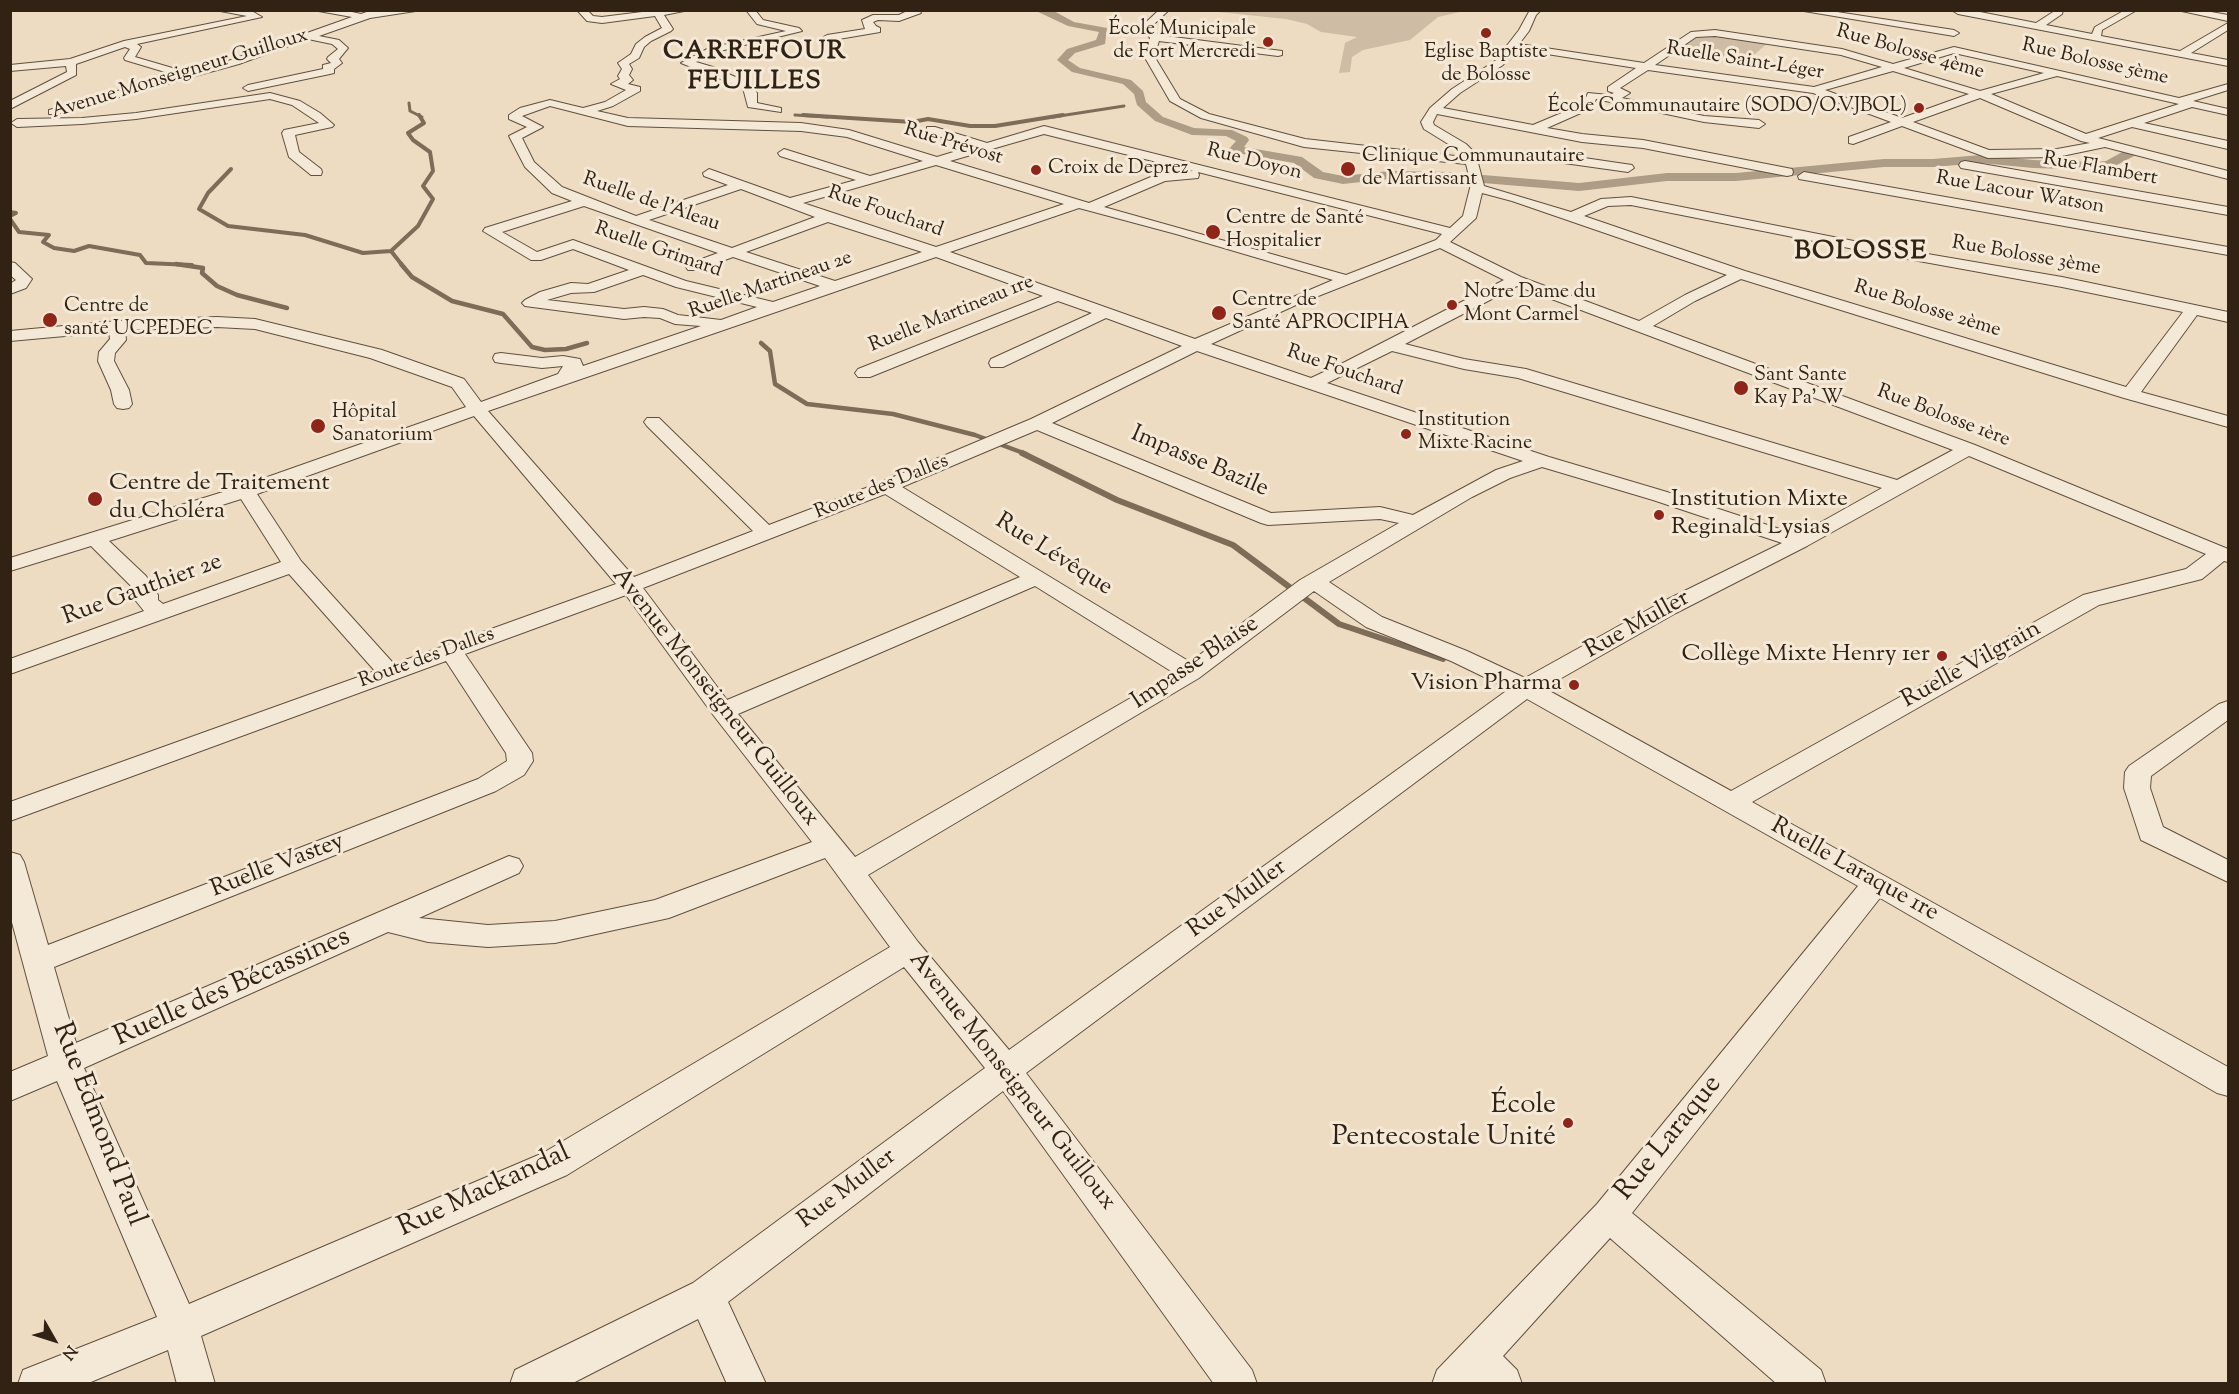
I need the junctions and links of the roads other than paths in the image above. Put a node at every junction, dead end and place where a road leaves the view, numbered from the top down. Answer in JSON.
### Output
{"nodes":[{"id":1,"x":219,"y":10,"type":"edge"},
{"id":2,"x":268,"y":10,"type":"edge"},
{"id":3,"x":317,"y":10,"type":"edge"},
{"id":4,"x":382,"y":10,"type":"edge"},
{"id":5,"x":418,"y":10,"type":"edge"},
{"id":6,"x":581,"y":10,"type":"edge"},
{"id":7,"x":685,"y":10,"type":"edge"},
{"id":8,"x":750,"y":10,"type":"edge"},
{"id":9,"x":913,"y":10,"type":"edge"},
{"id":10,"x":1165,"y":10,"type":"edge"},
{"id":11,"x":1802,"y":10,"type":"edge"},
{"id":12,"x":1836,"y":10,"type":"edge"},
{"id":13,"x":2056,"y":10,"type":"edge"},
{"id":14,"x":2133,"y":10,"type":"edge"},
{"id":15,"x":2181,"y":10,"type":"edge"},
{"id":16,"x":1958,"y":11,"type":"edge"},
{"id":17,"x":1531,"y":12,"type":"edge"},
{"id":18,"x":662,"y":13,"type":"edge"},
{"id":19,"x":253,"y":14,"type":"junction"},
{"id":20,"x":370,"y":15,"type":"junction"},
{"id":21,"x":2229,"y":18,"type":"edge"},
{"id":22,"x":2038,"y":26,"type":"junction"},
{"id":23,"x":2229,"y":26,"type":"edge"},
{"id":24,"x":1955,"y":30,"type":"junction"},
{"id":25,"x":807,"y":33,"type":"junction"},
{"id":26,"x":310,"y":37,"type":"junction"},
{"id":27,"x":827,"y":38,"type":"junction"},
{"id":28,"x":1155,"y":38,"type":"junction"},
{"id":29,"x":2096,"y":38,"type":"junction"},
{"id":30,"x":124,"y":44,"type":"junction"},
{"id":31,"x":850,"y":44,"type":"dead end"},
{"id":32,"x":1512,"y":46,"type":"junction"},
{"id":33,"x":1954,"y":50,"type":"junction"},
{"id":34,"x":1278,"y":53,"type":"dead end"},
{"id":35,"x":2182,"y":54,"type":"junction"},
{"id":36,"x":71,"y":62,"type":"junction"},
{"id":37,"x":2229,"y":63,"type":"edge"},
{"id":38,"x":1648,"y":66,"type":"junction"},
{"id":39,"x":1892,"y":66,"type":"junction"},
{"id":40,"x":10,"y":68,"type":"edge"},
{"id":41,"x":2056,"y":73,"type":"junction"},
{"id":42,"x":185,"y":75,"type":"junction"},
{"id":43,"x":2229,"y":87,"type":"edge"},
{"id":44,"x":1814,"y":90,"type":"junction"},
{"id":45,"x":1980,"y":94,"type":"junction"},
{"id":46,"x":1610,"y":99,"type":"junction"},
{"id":47,"x":2187,"y":102,"type":"junction"},
{"id":48,"x":227,"y":103,"type":"junction"},
{"id":49,"x":537,"y":106,"type":"joint"},
{"id":50,"x":10,"y":107,"type":"edge"},
{"id":51,"x":777,"y":110,"type":"dead end"},
{"id":52,"x":1434,"y":110,"type":"junction"},
{"id":53,"x":584,"y":111,"type":"junction"},
{"id":54,"x":2229,"y":112,"type":"edge"},
{"id":55,"x":1902,"y":121,"type":"junction"},
{"id":56,"x":18,"y":122,"type":"edge"},
{"id":57,"x":2133,"y":123,"type":"junction"},
{"id":58,"x":1759,"y":124,"type":"dead end"},
{"id":59,"x":1537,"y":128,"type":"junction"},
{"id":60,"x":932,"y":130,"type":"dead end"},
{"id":61,"x":1317,"y":132,"type":"dead end"},
{"id":62,"x":1015,"y":137,"type":"junction"},
{"id":63,"x":2085,"y":138,"type":"junction"},
{"id":64,"x":1853,"y":140,"type":"dead end"},
{"id":65,"x":1038,"y":143,"type":"dead end"},
{"id":66,"x":2105,"y":143,"type":"junction"},
{"id":67,"x":2229,"y":145,"type":"edge"},
{"id":68,"x":985,"y":146,"type":"junction"},
{"id":69,"x":784,"y":153,"type":"dead end"},
{"id":70,"x":1469,"y":155,"type":"junction"},
{"id":71,"x":938,"y":160,"type":"junction"},
{"id":72,"x":1965,"y":165,"type":"dead end"},
{"id":73,"x":1628,"y":168,"type":"dead end"},
{"id":74,"x":1140,"y":171,"type":"dead end"},
{"id":75,"x":1207,"y":171,"type":"junction"},
{"id":76,"x":316,"y":172,"type":"dead end"},
{"id":77,"x":1787,"y":172,"type":"dead end"},
{"id":78,"x":709,"y":173,"type":"dead end"},
{"id":79,"x":2229,"y":175,"type":"edge"},
{"id":80,"x":1804,"y":176,"type":"dead end"},
{"id":81,"x":1163,"y":177,"type":"junction"},
{"id":82,"x":870,"y":180,"type":"junction"},
{"id":83,"x":1477,"y":183,"type":"junction"},
{"id":84,"x":743,"y":184,"type":"junction"},
{"id":85,"x":583,"y":202,"type":"junction"},
{"id":86,"x":792,"y":202,"type":"junction"},
{"id":87,"x":1084,"y":205,"type":"junction"},
{"id":88,"x":2229,"y":211,"type":"edge"},
{"id":89,"x":828,"y":217,"type":"junction"},
{"id":90,"x":1571,"y":217,"type":"junction"},
{"id":91,"x":637,"y":220,"type":"junction"},
{"id":92,"x":1447,"y":238,"type":"junction"},
{"id":93,"x":2229,"y":251,"type":"edge"},
{"id":94,"x":936,"y":252,"type":"junction"},
{"id":95,"x":733,"y":253,"type":"junction"},
{"id":96,"x":10,"y":266,"type":"edge"},
{"id":97,"x":693,"y":267,"type":"dead end"},
{"id":98,"x":642,"y":270,"type":"junction"},
{"id":99,"x":1740,"y":274,"type":"junction"},
{"id":100,"x":1348,"y":280,"type":"junction"},
{"id":101,"x":1516,"y":280,"type":"junction"},
{"id":102,"x":837,"y":286,"type":"junction"},
{"id":103,"x":10,"y":290,"type":"edge"},
{"id":104,"x":1056,"y":296,"type":"junction"},
{"id":105,"x":775,"y":307,"type":"junction"},
{"id":106,"x":2193,"y":309,"type":"junction"},
{"id":107,"x":1105,"y":313,"type":"junction"},
{"id":108,"x":2229,"y":316,"type":"edge"},
{"id":109,"x":723,"y":324,"type":"junction"},
{"id":110,"x":117,"y":326,"type":"junction"},
{"id":111,"x":1640,"y":327,"type":"junction"},
{"id":112,"x":15,"y":339,"type":"edge"},
{"id":113,"x":1196,"y":345,"type":"junction"},
{"id":114,"x":1391,"y":345,"type":"junction"},
{"id":115,"x":501,"y":358,"type":"dead end"},
{"id":116,"x":997,"y":363,"type":"dead end"},
{"id":117,"x":864,"y":374,"type":"dead end"},
{"id":118,"x":567,"y":377,"type":"junction"},
{"id":119,"x":1313,"y":383,"type":"junction"},
{"id":120,"x":2130,"y":394,"type":"junction"},
{"id":121,"x":123,"y":404,"type":"dead end"},
{"id":122,"x":477,"y":410,"type":"junction"},
{"id":123,"x":653,"y":422,"type":"dead end"},
{"id":124,"x":2229,"y":422,"type":"edge"},
{"id":125,"x":1030,"y":426,"type":"junction"},
{"id":126,"x":1968,"y":449,"type":"junction"},
{"id":127,"x":1542,"y":460,"type":"junction"},
{"id":128,"x":1898,"y":487,"type":"junction"},
{"id":129,"x":886,"y":488,"type":"junction"},
{"id":130,"x":246,"y":491,"type":"junction"},
{"id":131,"x":1418,"y":522,"type":"junction"},
{"id":132,"x":767,"y":534,"type":"junction"},
{"id":133,"x":97,"y":540,"type":"junction"},
{"id":134,"x":1800,"y":542,"type":"junction"},
{"id":135,"x":2225,"y":554,"type":"edge"},
{"id":136,"x":10,"y":565,"type":"edge"},
{"id":137,"x":293,"y":565,"type":"junction"},
{"id":138,"x":1037,"y":578,"type":"junction"},
{"id":139,"x":1314,"y":581,"type":"junction"},
{"id":140,"x":630,"y":586,"type":"junction"},
{"id":141,"x":168,"y":611,"type":"junction"},
{"id":142,"x":450,"y":650,"type":"junction"},
{"id":143,"x":10,"y":667,"type":"edge"},
{"id":144,"x":389,"y":672,"type":"junction"},
{"id":145,"x":1191,"y":673,"type":"junction"},
{"id":146,"x":1526,"y":688,"type":"junction"},
{"id":147,"x":2229,"y":709,"type":"edge"},
{"id":148,"x":723,"y":711,"type":"junction"},
{"id":149,"x":1731,"y":802,"type":"junction"},
{"id":150,"x":10,"y":812,"type":"edge"},
{"id":151,"x":829,"y":846,"type":"junction"},
{"id":152,"x":10,"y":862,"type":"edge"},
{"id":153,"x":509,"y":866,"type":"dead end"},
{"id":154,"x":851,"y":872,"type":"junction"},
{"id":155,"x":2229,"y":872,"type":"edge"},
{"id":156,"x":1876,"y":883,"type":"junction"},
{"id":157,"x":389,"y":921,"type":"junction"},
{"id":158,"x":908,"y":950,"type":"junction"},
{"id":159,"x":39,"y":962,"type":"junction"},
{"id":160,"x":66,"y":1063,"type":"junction"},
{"id":161,"x":1006,"y":1070,"type":"junction"},
{"id":162,"x":2229,"y":1083,"type":"edge"},
{"id":163,"x":10,"y":1087,"type":"edge"},
{"id":164,"x":1609,"y":1215,"type":"junction"},
{"id":165,"x":706,"y":1296,"type":"junction"},
{"id":166,"x":180,"y":1327,"type":"junction"},
{"id":167,"x":1490,"y":1370,"type":"edge"},
{"id":168,"x":37,"y":1383,"type":"edge"},
{"id":169,"x":196,"y":1383,"type":"edge"},
{"id":170,"x":530,"y":1383,"type":"edge"},
{"id":171,"x":747,"y":1383,"type":"edge"},
{"id":172,"x":1238,"y":1383,"type":"edge"},
{"id":173,"x":1451,"y":1383,"type":"edge"},
{"id":174,"x":1807,"y":1383,"type":"edge"}],
"edges":[{"from":1,"to":19,"type":"street"},
{"from":2,"to":19,"type":"street"},
{"from":3,"to":20,"type":"street"},
{"from":4,"to":20,"type":"street","name":"Avenue Monseigneur Guilloux"},
{"from":5,"to":20,"type":"street"},
{"from":6,"to":18,"type":"street"},
{"from":7,"to":18,"type":"street"},
{"from":8,"to":25,"type":"street"},
{"from":9,"to":27,"type":"street"},
{"from":10,"to":28,"type":"street"},
{"from":11,"to":24,"type":"street"},
{"from":12,"to":24,"type":"street"},
{"from":13,"to":22,"type":"street"},
{"from":14,"to":29,"type":"street"},
{"from":15,"to":21,"type":"street"},
{"from":16,"to":22,"type":"street"},
{"from":16,"to":24,"type":"street"},
{"from":17,"to":32,"type":"street"},
{"from":18,"to":53,"type":"street"},
{"from":19,"to":30,"type":"street"},
{"from":20,"to":26,"type":"street","name":"Avenue Monseigneur Guilloux"},
{"from":22,"to":29,"type":"street"},
{"from":23,"to":35,"type":"street"},
{"from":24,"to":33,"type":"street"},
{"from":25,"to":27,"type":"street"},
{"from":25,"to":51,"type":"street"},
{"from":26,"to":42,"type":"street","name":"Avenue Monseigneur Guilloux"},
{"from":26,"to":48,"type":"street"},
{"from":27,"to":31,"type":"street"},
{"from":28,"to":34,"type":"street"},
{"from":28,"to":70,"type":"street"},
{"from":29,"to":35,"type":"street"},
{"from":30,"to":36,"type":"street"},
{"from":30,"to":42,"type":"street"},
{"from":32,"to":38,"type":"street","name":"Ruelle Saint-Léger"},
{"from":32,"to":52,"type":"street"},
{"from":33,"to":39,"type":"street"},
{"from":33,"to":41,"type":"street","name":"Rue Bolosse 5ème"},
{"from":35,"to":37,"type":"street"},
{"from":36,"to":40,"type":"street"},
{"from":36,"to":50,"type":"street"},
{"from":38,"to":39,"type":"street","name":"Rue Bolosse 4ème"},
{"from":38,"to":44,"type":"street","name":"Ruelle Saint-Léger"},
{"from":38,"to":46,"type":"street","name":"Rue Bolosse 4ème"},
{"from":39,"to":44,"type":"street"},
{"from":39,"to":45,"type":"street","name":"Rue Bolosse 4ème"},
{"from":41,"to":45,"type":"street"},
{"from":41,"to":47,"type":"street","name":"Rue Bolosse 5ème"},
{"from":42,"to":56,"type":"street","name":"Avenue Monseigneur Guilloux"},
{"from":43,"to":47,"type":"street"},
{"from":44,"to":55,"type":"street","name":"Ruelle Saint-Léger"},
{"from":45,"to":55,"type":"street"},
{"from":45,"to":63,"type":"street","name":"Rue Bolosse 4ème"},
{"from":46,"to":58,"type":"street"},
{"from":46,"to":59,"type":"street"},
{"from":47,"to":54,"type":"street","name":"Rue Bolosse 5ème"},
{"from":47,"to":57,"type":"street"},
{"from":48,"to":56,"type":"street"},
{"from":48,"to":76,"type":"street"},
{"from":49,"to":53,"type":"street","name":"Rue Prévost"},
{"from":49,"to":85,"type":"street","name":"Ruelle de l'Aleau"},
{"from":50,"to":56,"type":"street"},
{"from":52,"to":59,"type":"street"},
{"from":52,"to":70,"type":"street"},
{"from":53,"to":71,"type":"street","name":"Rue Prévost"},
{"from":55,"to":64,"type":"street"},
{"from":55,"to":66,"type":"street","name":"Ruelle Saint-Léger"},
{"from":57,"to":63,"type":"street"},
{"from":57,"to":67,"type":"street"},
{"from":59,"to":77,"type":"street"},
{"from":60,"to":68,"type":"street"},
{"from":61,"to":70,"type":"street"},
{"from":62,"to":65,"type":"street"},
{"from":62,"to":68,"type":"street"},
{"from":62,"to":75,"type":"street","name":"Rue Doyon"},
{"from":63,"to":66,"type":"street","name":"Rue Bolosse 4ème"},
{"from":66,"to":79,"type":"street","name":"Rue Bolosse 4ème"},
{"from":68,"to":71,"type":"street"},
{"from":69,"to":82,"type":"street"},
{"from":70,"to":73,"type":"street"},
{"from":70,"to":83,"type":"street"},
{"from":71,"to":82,"type":"street"},
{"from":71,"to":87,"type":"street","name":"Rue Prévost"},
{"from":72,"to":88,"type":"street","name":"Rue Flambert"},
{"from":74,"to":81,"type":"street"},
{"from":75,"to":81,"type":"street"},
{"from":75,"to":92,"type":"street","name":"Rue Doyon"},
{"from":78,"to":84,"type":"street","name":"Rue Fouchard"},
{"from":80,"to":93,"type":"street","name":"Rue Lacour Watson"},
{"from":81,"to":87,"type":"street","name":"Ruelle Martineau 2e"},
{"from":82,"to":86,"type":"street"},
{"from":83,"to":90,"type":"street","name":"Rue Bolosse 2ème"},
{"from":83,"to":92,"type":"street"},
{"from":84,"to":86,"type":"street","name":"Rue Fouchard"},
{"from":84,"to":91,"type":"street"},
{"from":85,"to":91,"type":"street","name":"Ruelle de l'Aleau"},
{"from":85,"to":98,"type":"street","name":"Ruelle Grimard"},
{"from":86,"to":89,"type":"street","name":"Rue Fouchard"},
{"from":87,"to":94,"type":"street","name":"Ruelle Martineau 2e"},
{"from":87,"to":100,"type":"street","name":"Rue Prévost"},
{"from":89,"to":94,"type":"street","name":"Rue Fouchard"},
{"from":89,"to":95,"type":"street"},
{"from":90,"to":99,"type":"street","name":"Rue Bolosse 2ème"},
{"from":90,"to":106,"type":"street","name":"Rue Bolosse 3ème"},
{"from":91,"to":95,"type":"street","name":"Ruelle de l'Aleau"},
{"from":92,"to":100,"type":"street","name":"Route des Dalles"},
{"from":92,"to":101,"type":"street","name":"Rue Bolosse 1ère"},
{"from":94,"to":102,"type":"street","name":"Ruelle Martineau 2e"},
{"from":94,"to":104,"type":"street","name":"Rue Fouchard"},
{"from":95,"to":97,"type":"street"},
{"from":95,"to":102,"type":"street","name":"Ruelle de l'Aleau"},
{"from":96,"to":103,"type":"street"},
{"from":98,"to":105,"type":"street","name":"Ruelle Grimard"},
{"from":98,"to":109,"type":"street"},
{"from":99,"to":111,"type":"street"},
{"from":99,"to":120,"type":"street","name":"Rue Bolosse 2ème"},
{"from":100,"to":113,"type":"street","name":"Route des Dalles"},
{"from":101,"to":111,"type":"street","name":"Rue Bolosse 1ère"},
{"from":101,"to":114,"type":"street"},
{"from":102,"to":105,"type":"street","name":"Ruelle Martineau 2e"},
{"from":104,"to":107,"type":"street","name":"Rue Fouchard"},
{"from":104,"to":117,"type":"street","name":"Ruelle Martineau 1re"},
{"from":105,"to":109,"type":"street","name":"Ruelle Martineau 2e"},
{"from":106,"to":108,"type":"street","name":"Rue Bolosse 3ème"},
{"from":106,"to":120,"type":"street"},
{"from":107,"to":113,"type":"street","name":"Rue Fouchard"},
{"from":107,"to":116,"type":"street"},
{"from":109,"to":118,"type":"street","name":"Ruelle Martineau 2e"},
{"from":110,"to":112,"type":"street","name":"Avenue Monseigneur Guilloux"},
{"from":110,"to":121,"type":"street"},
{"from":110,"to":122,"type":"street","name":"Avenue Monseigneur Guilloux"},
{"from":111,"to":126,"type":"street","name":"Rue Bolosse 1ère"},
{"from":113,"to":119,"type":"street","name":"Rue Fouchard"},
{"from":113,"to":125,"type":"street","name":"Route des Dalles"},
{"from":114,"to":119,"type":"street"},
{"from":114,"to":128,"type":"street"},
{"from":115,"to":118,"type":"street"},
{"from":118,"to":122,"type":"street","name":"Ruelle Martineau 2e"},
{"from":119,"to":127,"type":"street","name":"Rue Fouchard"},
{"from":120,"to":124,"type":"street","name":"Rue Bolosse 2ème"},
{"from":122,"to":130,"type":"street","name":"Ruelle Martineau 2e"},
{"from":122,"to":140,"type":"street","name":"Avenue Monseigneur Guilloux"},
{"from":123,"to":132,"type":"street"},
{"from":125,"to":129,"type":"street","name":"Route des Dalles"},
{"from":125,"to":131,"type":"street","name":"Impasse Bazile"},
{"from":126,"to":128,"type":"street","name":"Rue Muller"},
{"from":126,"to":135,"type":"street","name":"Rue Bolosse 1ère"},
{"from":127,"to":131,"type":"street","name":"Impasse Blaise"},
{"from":127,"to":134,"type":"street","name":"Rue Fouchard"},
{"from":128,"to":134,"type":"street","name":"Rue Muller"},
{"from":129,"to":132,"type":"street","name":"Route des Dalles"},
{"from":129,"to":138,"type":"street","name":"Rue Lévêque"},
{"from":130,"to":133,"type":"street","name":"Ruelle Martineau 2e"},
{"from":130,"to":137,"type":"street"},
{"from":131,"to":139,"type":"street","name":"Impasse Blaise"},
{"from":132,"to":140,"type":"street","name":"Route des Dalles"},
{"from":133,"to":136,"type":"street","name":"Ruelle Martineau 2e"},
{"from":133,"to":141,"type":"street"},
{"from":134,"to":146,"type":"street","name":"Rue Muller"},
{"from":135,"to":149,"type":"street","name":"Ruelle Vilgrain"},
{"from":137,"to":141,"type":"street","name":"Rue Gauthier 2e"},
{"from":137,"to":144,"type":"street"},
{"from":138,"to":145,"type":"street","name":"Rue Lévêque"},
{"from":138,"to":148,"type":"street"},
{"from":139,"to":145,"type":"street","name":"Impasse Blaise"},
{"from":139,"to":146,"type":"street","name":"Ruelle Laraque 1re"},
{"from":140,"to":142,"type":"street","name":"Route des Dalles"},
{"from":140,"to":148,"type":"street","name":"Avenue Monseigneur Guilloux"},
{"from":141,"to":143,"type":"street","name":"Rue Gauthier 2e"},
{"from":142,"to":144,"type":"street","name":"Route des Dalles"},
{"from":142,"to":159,"type":"street","name":"Ruelle Vastey"},
{"from":144,"to":150,"type":"street","name":"Route des Dalles"},
{"from":145,"to":154,"type":"street","name":"Impasse Blaise"},
{"from":146,"to":149,"type":"street","name":"Ruelle Laraque 1re"},
{"from":146,"to":161,"type":"street","name":"Rue Muller"},
{"from":147,"to":155,"type":"street"},
{"from":148,"to":151,"type":"street","name":"Avenue Monseigneur Guilloux"},
{"from":149,"to":156,"type":"street","name":"Ruelle Laraque 1re"},
{"from":151,"to":154,"type":"street","name":"Avenue Monseigneur Guilloux"},
{"from":151,"to":157,"type":"street"},
{"from":152,"to":159,"type":"street","name":"Rue Edmond Paul"},
{"from":153,"to":157,"type":"street","name":"Ruelle des Bécassines"},
{"from":154,"to":158,"type":"street","name":"Avenue Monseigneur Guilloux"},
{"from":156,"to":162,"type":"street","name":"Ruelle Laraque 1re"},
{"from":156,"to":164,"type":"street","name":"Rue Laraque"},
{"from":157,"to":160,"type":"street","name":"Ruelle des Bécassines"},
{"from":158,"to":161,"type":"street","name":"Avenue Monseigneur Guilloux"},
{"from":158,"to":166,"type":"street","name":"Rue Mackandal"},
{"from":159,"to":160,"type":"street","name":"Rue Edmond Paul"},
{"from":160,"to":163,"type":"street","name":"Ruelle des Bécassines"},
{"from":160,"to":166,"type":"street","name":"Rue Edmond Paul"},
{"from":161,"to":165,"type":"street","name":"Rue Muller"},
{"from":161,"to":172,"type":"street","name":"Avenue Monseigneur Guilloux"},
{"from":164,"to":167,"type":"street","name":"Rue Laraque"},
{"from":164,"to":174,"type":"street"},
{"from":165,"to":170,"type":"street","name":"Rue Muller"},
{"from":165,"to":171,"type":"street"},
{"from":166,"to":168,"type":"street","name":"Rue Mackandal"},
{"from":166,"to":169,"type":"street","name":"Rue Edmond Paul"},
{"from":167,"to":173,"type":"street","name":"Rue Laraque"}]}
